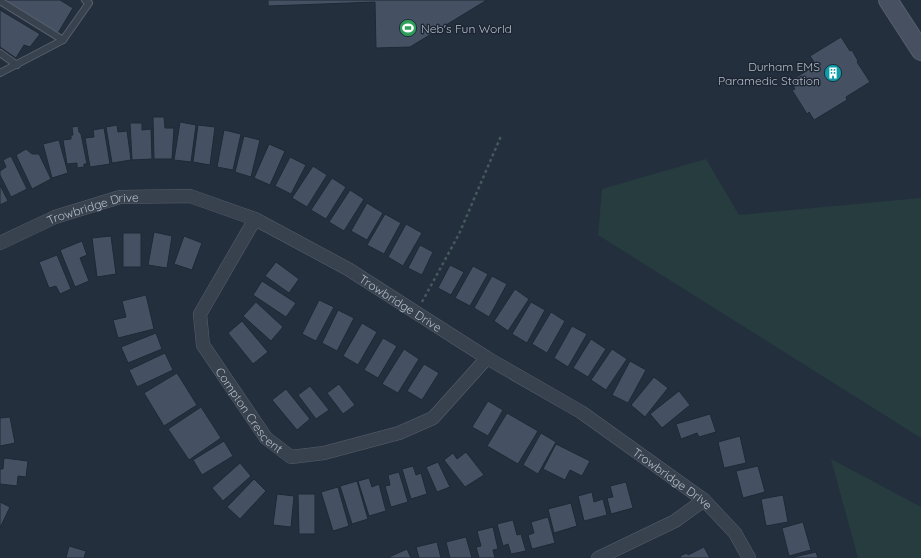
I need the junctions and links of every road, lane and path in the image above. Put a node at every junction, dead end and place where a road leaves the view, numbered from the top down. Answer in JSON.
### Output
{"nodes":[{"id":1,"x":84,"y":0,"type":"edge"},
{"id":2,"x":888,"y":0,"type":"edge"},
{"id":3,"x":0,"y":1,"type":"edge"},
{"id":4,"x":63,"y":40,"type":"junction"},
{"id":5,"x":921,"y":51,"type":"edge"},
{"id":6,"x":0,"y":53,"type":"edge"},
{"id":7,"x":17,"y":65,"type":"junction"},
{"id":8,"x":0,"y":73,"type":"edge"},
{"id":9,"x":501,"y":136,"type":"dead end"},
{"id":10,"x":255,"y":219,"type":"junction"},
{"id":11,"x":0,"y":243,"type":"edge"},
{"id":12,"x":416,"y":314,"type":"junction"},
{"id":13,"x":487,"y":358,"type":"junction"},
{"id":14,"x":704,"y":500,"type":"junction"},
{"id":15,"x":598,"y":558,"type":"edge"},
{"id":16,"x":749,"y":558,"type":"edge"}],
"edges":[{"from":1,"to":4,"type":"lane"},
{"from":2,"to":5,"type":"main road"},
{"from":3,"to":4,"type":"lane"},
{"from":4,"to":7,"type":"lane"},
{"from":6,"to":7,"type":"lane"},
{"from":7,"to":8,"type":"lane"},
{"from":9,"to":12,"type":"path"},
{"from":10,"to":11,"type":"street","name":"Trowbridge Drive"},
{"from":10,"to":12,"type":"street","name":"Trowbridge Drive"},
{"from":10,"to":13,"type":"street","name":"Compton Crescent"},
{"from":12,"to":13,"type":"street","name":"Trowbridge Drive"},
{"from":13,"to":14,"type":"street","name":"Trowbridge Drive"},
{"from":14,"to":15,"type":"street"},
{"from":14,"to":16,"type":"street","name":"Trowbridge Drive"}]}
